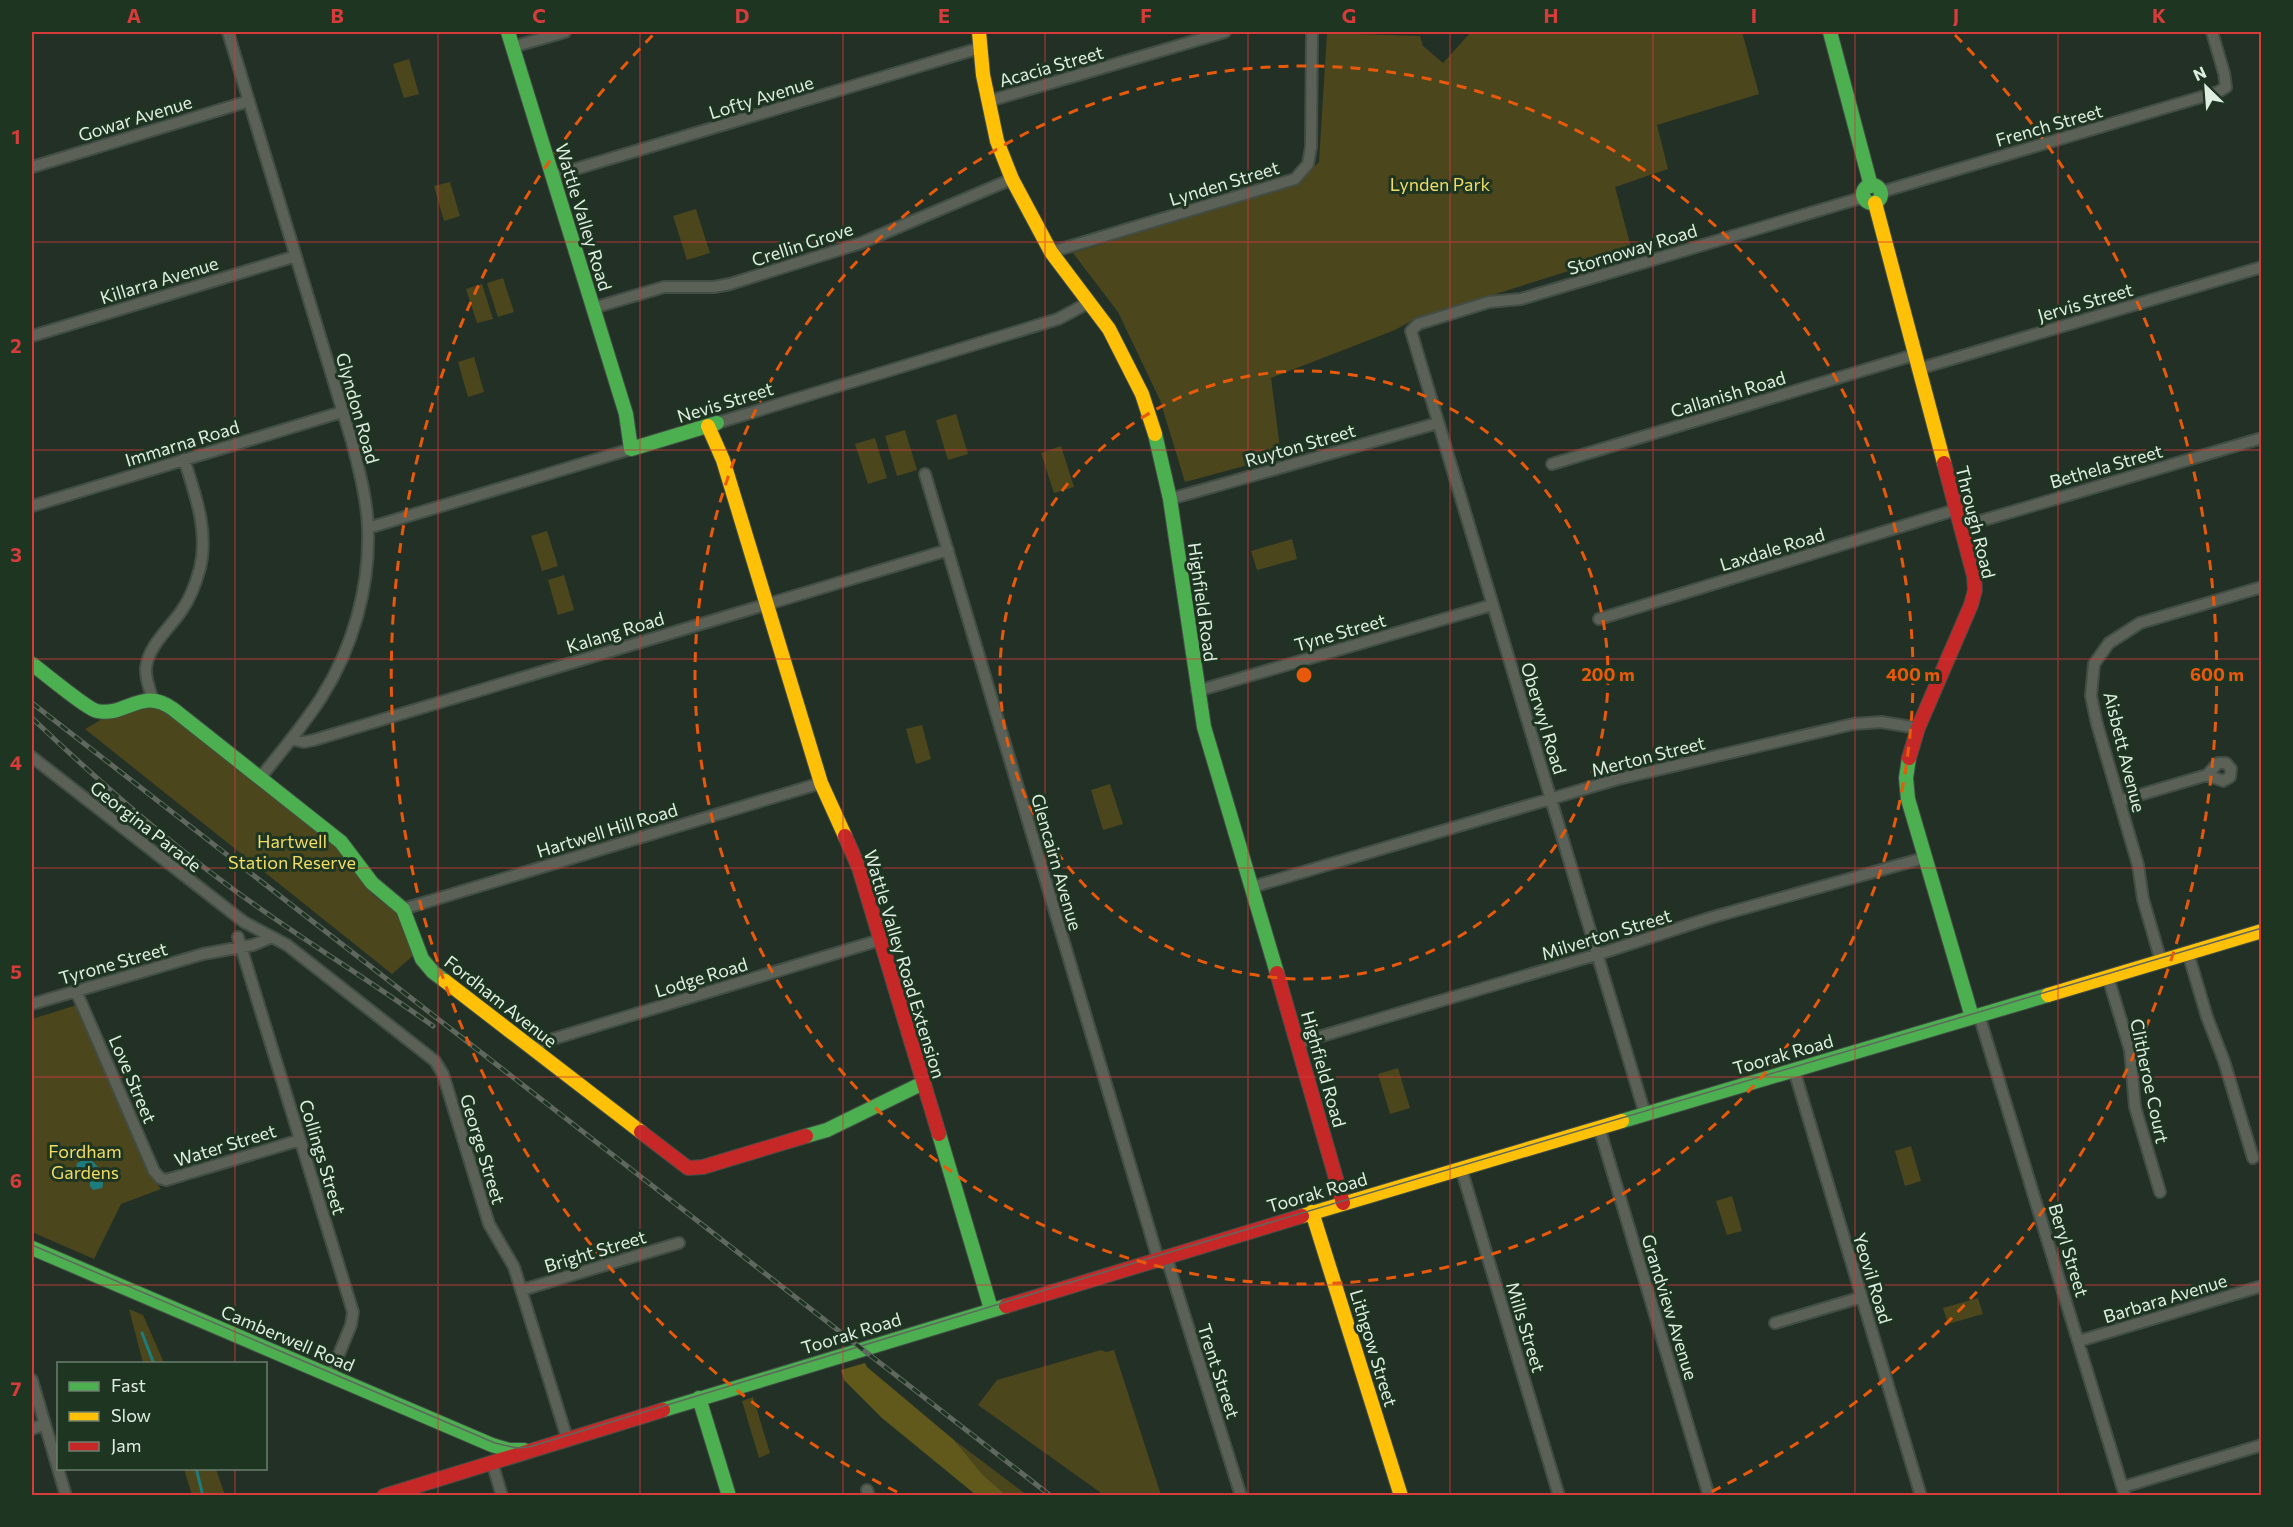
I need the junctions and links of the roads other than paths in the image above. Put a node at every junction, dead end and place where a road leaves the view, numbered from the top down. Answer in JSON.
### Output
{"nodes":[{"id":1,"x":228,"y":32,"type":"edge"},
{"id":2,"x":508,"y":32,"type":"edge"},
{"id":3,"x":565,"y":32,"type":"edge"},
{"id":4,"x":979,"y":32,"type":"edge"},
{"id":5,"x":1225,"y":32,"type":"edge"},
{"id":6,"x":1312,"y":32,"type":"edge"},
{"id":7,"x":1830,"y":32,"type":"edge"},
{"id":8,"x":2212,"y":32,"type":"edge"},
{"id":9,"x":512,"y":47,"type":"junction"},
{"id":10,"x":980,"y":48,"type":"junction"},
{"id":11,"x":249,"y":101,"type":"junction"},
{"id":12,"x":989,"y":101,"type":"junction"},
{"id":13,"x":32,"y":167,"type":"edge"},
{"id":14,"x":552,"y":176,"type":"junction"},
{"id":15,"x":1012,"y":179,"type":"junction"},
{"id":16,"x":1873,"y":194,"type":"junction"},
{"id":17,"x":1051,"y":252,"type":"junction"},
{"id":18,"x":296,"y":256,"type":"junction"},
{"id":19,"x":2262,"y":267,"type":"edge"},
{"id":20,"x":1088,"y":303,"type":"junction"},
{"id":21,"x":593,"y":308,"type":"junction"},
{"id":22,"x":1412,"y":331,"type":"joint"},
{"id":23,"x":32,"y":336,"type":"edge"},
{"id":24,"x":1916,"y":362,"type":"junction"},
{"id":25,"x":342,"y":412,"type":"junction"},
{"id":26,"x":1438,"y":423,"type":"junction"},
{"id":27,"x":712,"y":424,"type":"junction"},
{"id":28,"x":2262,"y":438,"type":"edge"},
{"id":29,"x":636,"y":447,"type":"junction"},
{"id":30,"x":184,"y":459,"type":"junction"},
{"id":31,"x":1552,"y":464,"type":"dead end"},
{"id":32,"x":925,"y":474,"type":"dead end"},
{"id":33,"x":1170,"y":498,"type":"junction"},
{"id":34,"x":32,"y":506,"type":"edge"},
{"id":35,"x":1955,"y":510,"type":"junction"},
{"id":36,"x":1960,"y":527,"type":"junction"},
{"id":37,"x":368,"y":528,"type":"junction"},
{"id":38,"x":948,"y":550,"type":"junction"},
{"id":39,"x":2262,"y":587,"type":"edge"},
{"id":40,"x":768,"y":603,"type":"junction"},
{"id":41,"x":1492,"y":605,"type":"junction"},
{"id":42,"x":1599,"y":619,"type":"dead end"},
{"id":43,"x":32,"y":664,"type":"edge"},
{"id":44,"x":1197,"y":691,"type":"junction"},
{"id":45,"x":153,"y":700,"type":"junction"},
{"id":46,"x":1918,"y":728,"type":"junction"},
{"id":47,"x":291,"y":739,"type":"junction"},
{"id":48,"x":32,"y":757,"type":"edge"},
{"id":49,"x":2207,"y":775,"type":"dead end"},
{"id":50,"x":260,"y":778,"type":"junction"},
{"id":51,"x":821,"y":783,"type":"junction"},
{"id":52,"x":1551,"y":798,"type":"junction"},
{"id":53,"x":2119,"y":801,"type":"junction"},
{"id":54,"x":1924,"y":858,"type":"junction"},
{"id":55,"x":1252,"y":887,"type":"junction"},
{"id":56,"x":403,"y":909,"type":"junction"},
{"id":57,"x":244,"y":922,"type":"junction"},
{"id":58,"x":2262,"y":932,"type":"edge"},
{"id":59,"x":272,"y":937,"type":"junction"},
{"id":60,"x":880,"y":940,"type":"junction"},
{"id":61,"x":239,"y":942,"type":"junction"},
{"id":62,"x":2188,"y":953,"type":"junction"},
{"id":63,"x":1597,"y":954,"type":"junction"},
{"id":64,"x":2161,"y":961,"type":"junction"},
{"id":65,"x":2108,"y":977,"type":"junction"},
{"id":66,"x":76,"y":991,"type":"junction"},
{"id":67,"x":32,"y":998,"type":"edge"},
{"id":68,"x":32,"y":1004,"type":"edge"},
{"id":69,"x":1976,"y":1016,"type":"junction"},
{"id":70,"x":1298,"y":1043,"type":"junction"},
{"id":71,"x":533,"y":1050,"type":"junction"},
{"id":72,"x":1794,"y":1070,"type":"junction"},
{"id":73,"x":923,"y":1083,"type":"junction"},
{"id":74,"x":1645,"y":1114,"type":"junction"},
{"id":75,"x":1599,"y":1127,"type":"junction"},
{"id":76,"x":300,"y":1140,"type":"junction"},
{"id":77,"x":2253,"y":1158,"type":"dead end"},
{"id":78,"x":1461,"y":1168,"type":"junction"},
{"id":79,"x":160,"y":1178,"type":"joint"},
{"id":80,"x":2160,"y":1192,"type":"dead end"},
{"id":81,"x":1344,"y":1203,"type":"junction"},
{"id":82,"x":1312,"y":1212,"type":"junction"},
{"id":83,"x":679,"y":1243,"type":"dead end"},
{"id":84,"x":32,"y":1248,"type":"edge"},
{"id":85,"x":1162,"y":1257,"type":"junction"},
{"id":86,"x":2262,"y":1286,"type":"edge"},
{"id":87,"x":522,"y":1290,"type":"junction"},
{"id":88,"x":1862,"y":1297,"type":"junction"},
{"id":89,"x":991,"y":1309,"type":"junction"},
{"id":90,"x":1775,"y":1323,"type":"dead end"},
{"id":91,"x":2079,"y":1341,"type":"junction"},
{"id":92,"x":330,"y":1376,"type":"junction"},
{"id":93,"x":32,"y":1380,"type":"edge"},
{"id":94,"x":699,"y":1398,"type":"junction"},
{"id":95,"x":45,"y":1424,"type":"junction"},
{"id":96,"x":32,"y":1429,"type":"edge"},
{"id":97,"x":472,"y":1436,"type":"junction"},
{"id":98,"x":567,"y":1438,"type":"junction"},
{"id":99,"x":2262,"y":1445,"type":"edge"},
{"id":100,"x":532,"y":1449,"type":"junction"},
{"id":101,"x":492,"y":1462,"type":"junction"},
{"id":102,"x":57,"y":1465,"type":"edge"},
{"id":103,"x":58,"y":1470,"type":"edge"},
{"id":104,"x":467,"y":1470,"type":"junction"},
{"id":105,"x":2124,"y":1491,"type":"edge"},
{"id":106,"x":66,"y":1496,"type":"edge"},
{"id":107,"x":384,"y":1496,"type":"edge"},
{"id":108,"x":502,"y":1496,"type":"edge"},
{"id":109,"x":729,"y":1496,"type":"edge"},
{"id":110,"x":1241,"y":1496,"type":"edge"},
{"id":111,"x":1401,"y":1496,"type":"edge"},
{"id":112,"x":1559,"y":1496,"type":"edge"},
{"id":113,"x":1709,"y":1496,"type":"edge"},
{"id":114,"x":1921,"y":1496,"type":"edge"}],
"edges":[{"from":1,"to":11,"type":"street","name":"Glyndon Road"},
{"from":2,"to":9,"type":"main road","name":"Wattle Valley Road"},
{"from":3,"to":9,"type":"street"},
{"from":4,"to":10,"type":"main road","name":"Highfield Road"},
{"from":5,"to":12,"type":"street","name":"Acacia Street"},
{"from":6,"to":17,"type":"street","name":"Lynden Street"},
{"from":7,"to":16,"type":"main road","name":"Through Road"},
{"from":8,"to":16,"type":"street","name":"French Street"},
{"from":9,"to":14,"type":"main road","name":"Wattle Valley Road"},
{"from":10,"to":12,"type":"main road","name":"Highfield Road"},
{"from":10,"to":14,"type":"street","name":"Lofty Avenue"},
{"from":11,"to":13,"type":"street","name":"Gowar Avenue"},
{"from":11,"to":18,"type":"street","name":"Glyndon Road"},
{"from":12,"to":15,"type":"main road","name":"Highfield Road"},
{"from":14,"to":21,"type":"main road","name":"Wattle Valley Road"},
{"from":15,"to":17,"type":"main road","name":"Highfield Road"},
{"from":15,"to":21,"type":"street","name":"Crellin Grove"},
{"from":16,"to":22,"type":"street","name":"Stornoway Road"},
{"from":16,"to":24,"type":"main road","name":"Through Road"},
{"from":17,"to":20,"type":"main road","name":"Highfield Road"},
{"from":18,"to":23,"type":"street","name":"Killarra Avenue"},
{"from":18,"to":25,"type":"street","name":"Glyndon Road"},
{"from":19,"to":24,"type":"street","name":"Jervis Street"},
{"from":20,"to":27,"type":"street","name":"Nevis Street"},
{"from":20,"to":33,"type":"main road","name":"Highfield Road"},
{"from":21,"to":29,"type":"main road","name":"Wattle Valley Road"},
{"from":22,"to":26,"type":"street","name":"Oberwyl Road"},
{"from":24,"to":31,"type":"street","name":"Callanish Road"},
{"from":24,"to":35,"type":"main road","name":"Through Road"},
{"from":25,"to":30,"type":"street","name":"Immarna Road"},
{"from":25,"to":37,"type":"street","name":"Glyndon Road"},
{"from":26,"to":33,"type":"street","name":"Ruyton Street"},
{"from":26,"to":41,"type":"street","name":"Oberwyl Road"},
{"from":27,"to":29,"type":"main road","name":"Nevis Street"},
{"from":27,"to":40,"type":"main road","name":"Wattle Valley Road Extension"},
{"from":28,"to":36,"type":"street","name":"Bethela Street"},
{"from":29,"to":37,"type":"street","name":"Nevis Street"},
{"from":30,"to":34,"type":"street","name":"Immarna Road"},
{"from":30,"to":45,"type":"street"},
{"from":32,"to":38,"type":"street","name":"Glencairn Avenue"},
{"from":33,"to":44,"type":"main road","name":"Highfield Road"},
{"from":35,"to":36,"type":"main road","name":"Through Road"},
{"from":35,"to":42,"type":"street","name":"Laxdale Road"},
{"from":36,"to":46,"type":"main road","name":"Through Road"},
{"from":37,"to":47,"type":"street","name":"Glyndon Road"},
{"from":38,"to":40,"type":"street","name":"Kalang Road"},
{"from":38,"to":85,"type":"street","name":"Glencairn Avenue"},
{"from":39,"to":53,"type":"street","name":"Aisbett Avenue"},
{"from":40,"to":47,"type":"street","name":"Kalang Road"},
{"from":40,"to":51,"type":"main road","name":"Wattle Valley Road Extension"},
{"from":41,"to":44,"type":"street","name":"Tyne Street"},
{"from":41,"to":52,"type":"street","name":"Oberwyl Road"},
{"from":43,"to":45,"type":"main road"},
{"from":44,"to":55,"type":"main road","name":"Highfield Road"},
{"from":45,"to":50,"type":"main road","name":"Fordham Avenue"},
{"from":46,"to":52,"type":"street","name":"Merton Street"},
{"from":46,"to":54,"type":"main road","name":"Through Road"},
{"from":47,"to":50,"type":"street","name":"Glyndon Road"},
{"from":48,"to":57,"type":"street","name":"Georgina Parade"},
{"from":49,"to":53,"type":"street"},
{"from":50,"to":56,"type":"main road","name":"Fordham Avenue"},
{"from":51,"to":56,"type":"street","name":"Hartwell Hill Road"},
{"from":51,"to":60,"type":"main road","name":"Wattle Valley Road Extension"},
{"from":52,"to":55,"type":"street","name":"Merton Street"},
{"from":52,"to":63,"type":"street","name":"Oberwyl Road"},
{"from":53,"to":64,"type":"street","name":"Aisbett Avenue"},
{"from":54,"to":63,"type":"street","name":"Milverton Street"},
{"from":54,"to":69,"type":"main road","name":"Through Road"},
{"from":55,"to":70,"type":"main road","name":"Highfield Road"},
{"from":56,"to":71,"type":"main road","name":"Fordham Avenue"},
{"from":57,"to":59,"type":"street","name":"Georgina Parade"},
{"from":57,"to":61,"type":"street"},
{"from":58,"to":62,"type":"main road","name":"Toorak Road"},
{"from":59,"to":61,"type":"street","name":"Tyrone Street"},
{"from":59,"to":87,"type":"street","name":"George Street"},
{"from":60,"to":71,"type":"street","name":"Lodge Road"},
{"from":60,"to":73,"type":"main road","name":"Wattle Valley Road Extension"},
{"from":61,"to":66,"type":"street","name":"Tyrone Street"},
{"from":61,"to":76,"type":"street","name":"Collings Street"},
{"from":62,"to":64,"type":"main road","name":"Toorak Road"},
{"from":62,"to":77,"type":"street"},
{"from":63,"to":70,"type":"street","name":"Milverton Street"},
{"from":63,"to":74,"type":"street","name":"Oberwyl Road"},
{"from":64,"to":65,"type":"main road","name":"Toorak Road"},
{"from":65,"to":69,"type":"main road","name":"Toorak Road"},
{"from":65,"to":80,"type":"street","name":"Clitheroe Court"},
{"from":66,"to":68,"type":"street","name":"Tyrone Street"},
{"from":66,"to":79,"type":"street","name":"Love Street"},
{"from":67,"to":68,"type":"street"},
{"from":69,"to":72,"type":"main road","name":"Toorak Road"},
{"from":69,"to":91,"type":"street","name":"Beryl Street"},
{"from":70,"to":81,"type":"main road","name":"Highfield Road"},
{"from":71,"to":73,"type":"main road","name":"Fordham Avenue"},
{"from":72,"to":74,"type":"main road","name":"Toorak Road"},
{"from":72,"to":88,"type":"street","name":"Yeovil Road"},
{"from":73,"to":89,"type":"main road","name":"Wattle Valley Road Extension"},
{"from":74,"to":75,"type":"main road","name":"Toorak Road"},
{"from":75,"to":78,"type":"main road","name":"Toorak Road"},
{"from":75,"to":113,"type":"street","name":"Grandview Avenue"},
{"from":76,"to":79,"type":"street","name":"Water Street"},
{"from":76,"to":92,"type":"street","name":"Collings Street"},
{"from":78,"to":81,"type":"main road","name":"Toorak Road"},
{"from":78,"to":112,"type":"street","name":"Mills Street"},
{"from":81,"to":82,"type":"main road","name":"Toorak Road"},
{"from":82,"to":85,"type":"main road","name":"Toorak Road"},
{"from":82,"to":111,"type":"main road","name":"Lithgow Street"},
{"from":83,"to":87,"type":"street","name":"Bright Street"},
{"from":84,"to":92,"type":"main road","name":"Camberwell Road"},
{"from":85,"to":89,"type":"main road","name":"Toorak Road"},
{"from":85,"to":110,"type":"street","name":"Trent Street"},
{"from":86,"to":91,"type":"street","name":"Barbara Avenue"},
{"from":87,"to":98,"type":"street","name":"George Street"},
{"from":88,"to":90,"type":"street"},
{"from":88,"to":114,"type":"street","name":"Yeovil Road"},
{"from":89,"to":94,"type":"main road","name":"Toorak Road"},
{"from":91,"to":105,"type":"street","name":"Beryl Street"},
{"from":92,"to":97,"type":"main road","name":"Camberwell Road"},
{"from":93,"to":95,"type":"street"},
{"from":94,"to":98,"type":"main road","name":"Toorak Road"},
{"from":94,"to":109,"type":"main road"},
{"from":95,"to":96,"type":"street"},
{"from":95,"to":102,"type":"street"},
{"from":97,"to":100,"type":"main road","name":"Camberwell Road"},
{"from":97,"to":104,"type":"main road"},
{"from":98,"to":100,"type":"main road","name":"Toorak Road"},
{"from":99,"to":105,"type":"street"},
{"from":100,"to":101,"type":"main road","name":"Toorak Road"},
{"from":101,"to":104,"type":"main road","name":"Toorak Road"},
{"from":101,"to":108,"type":"street"},
{"from":103,"to":106,"type":"street"},
{"from":104,"to":107,"type":"main road","name":"Toorak Road"}]}
